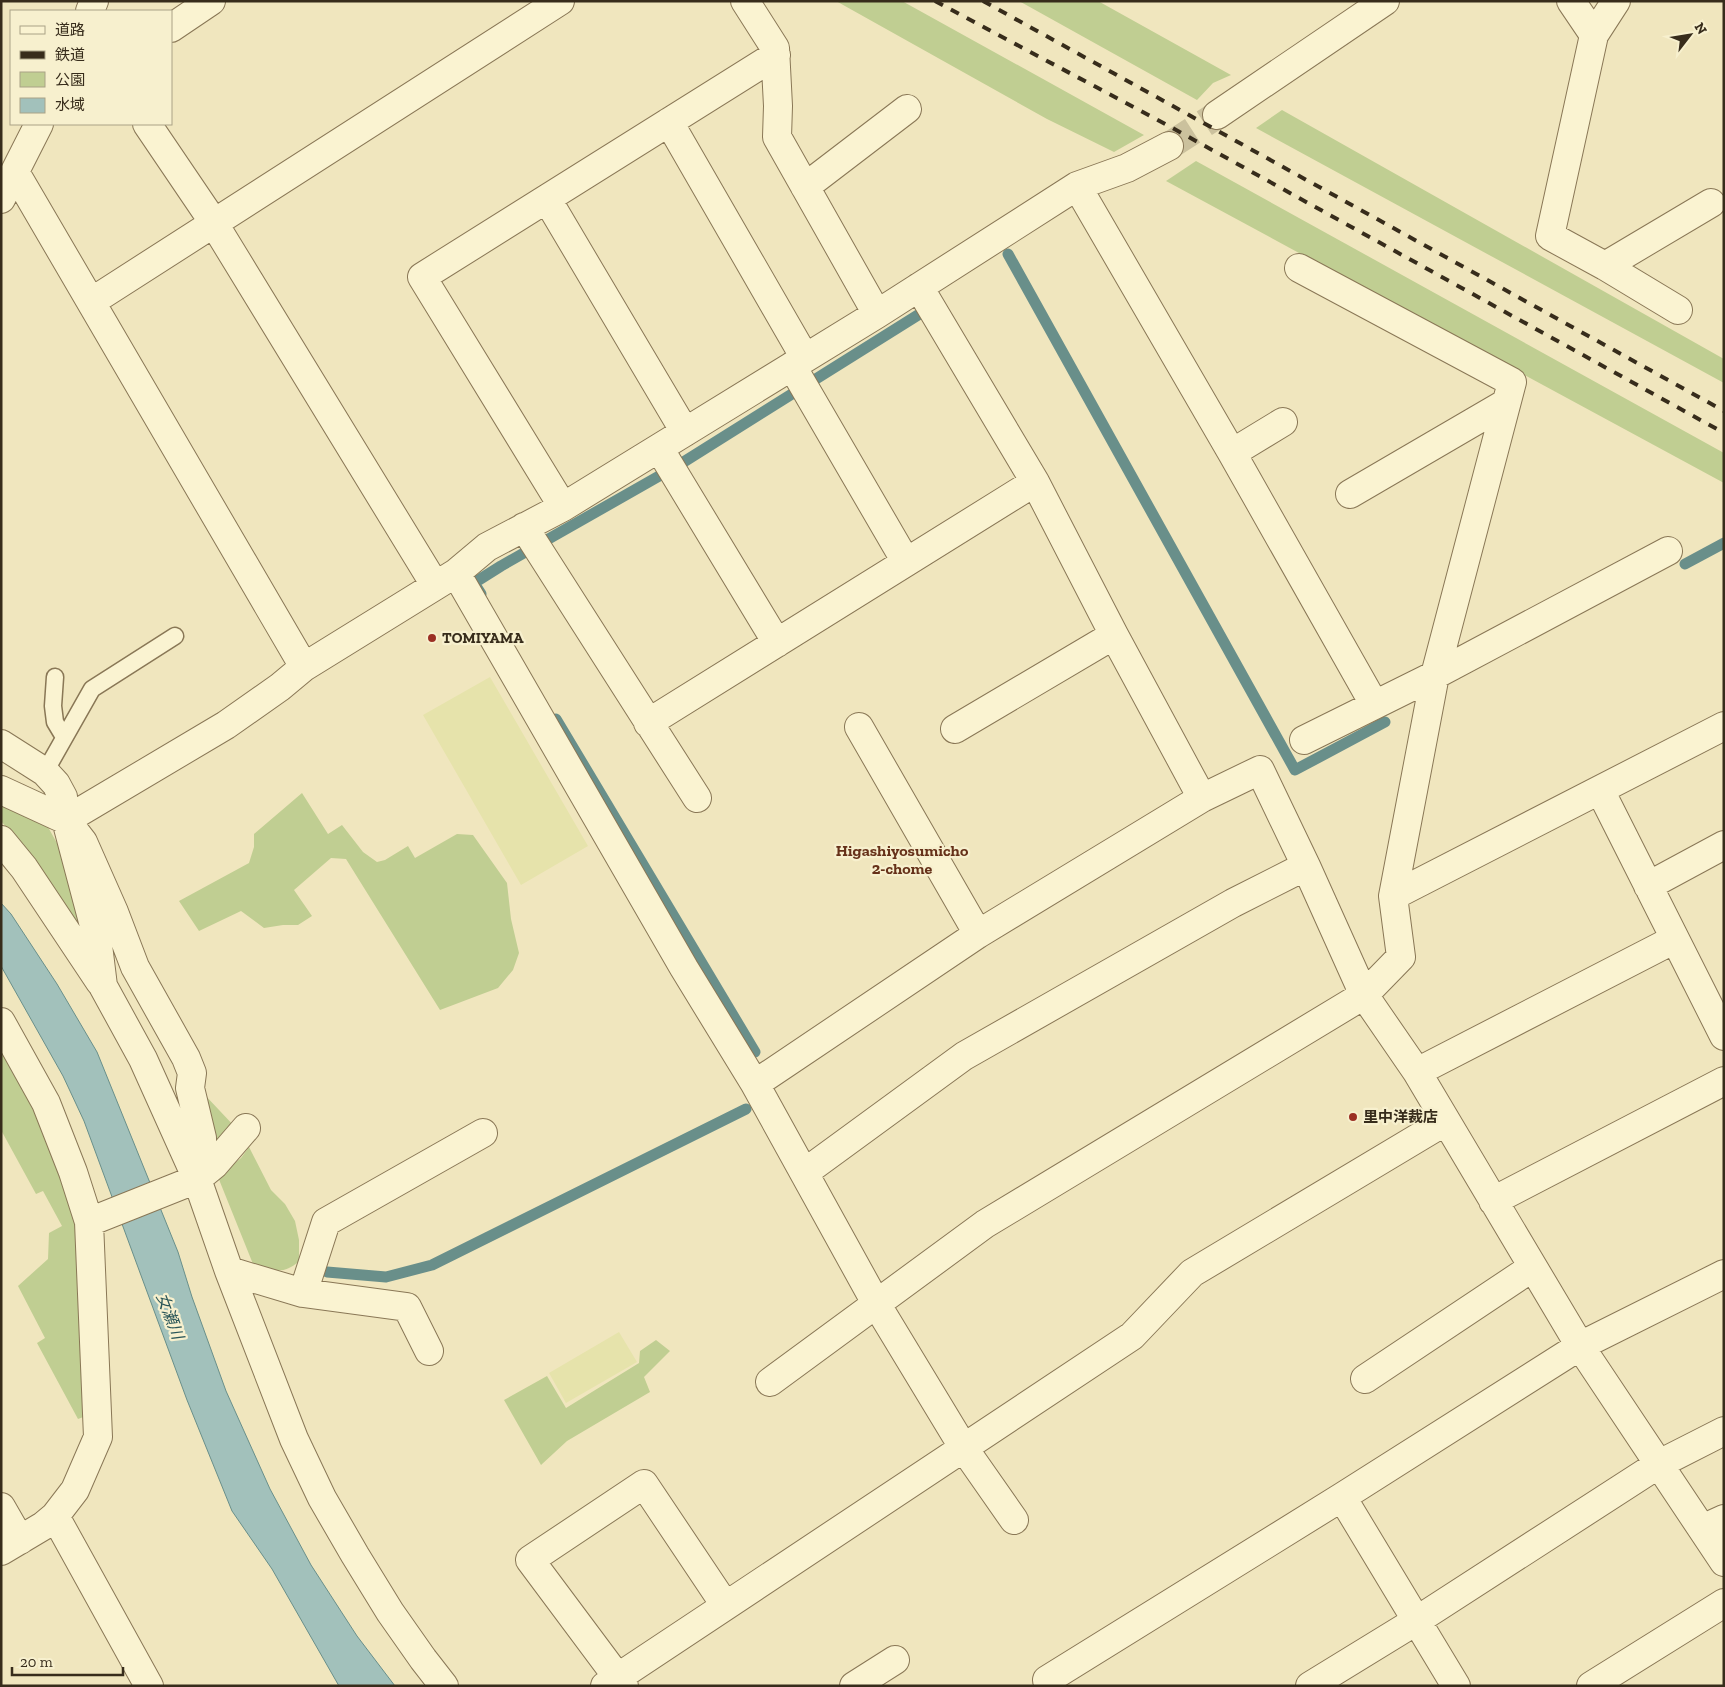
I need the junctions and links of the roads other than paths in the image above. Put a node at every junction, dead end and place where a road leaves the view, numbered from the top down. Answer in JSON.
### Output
{"nodes":[{"id":1,"x":211,"y":1,"type":"edge"},
{"id":2,"x":560,"y":1,"type":"edge"},
{"id":3,"x":744,"y":1,"type":"edge"},
{"id":4,"x":1385,"y":1,"type":"edge"},
{"id":5,"x":1571,"y":1,"type":"edge"},
{"id":6,"x":1616,"y":1,"type":"edge"},
{"id":7,"x":172,"y":27,"type":"edge"},
{"id":8,"x":1594,"y":35,"type":"junction"},
{"id":9,"x":776,"y":55,"type":"junction"},
{"id":10,"x":907,"y":109,"type":"dead end"},
{"id":11,"x":1217,"y":115,"type":"tunnel mouth"},
{"id":12,"x":669,"y":122,"type":"junction"},
{"id":13,"x":39,"y":125,"type":"edge"},
{"id":14,"x":149,"y":125,"type":"edge"},
{"id":15,"x":1169,"y":146,"type":"tunnel mouth"},
{"id":16,"x":16,"y":172,"type":"junction"},
{"id":17,"x":1077,"y":186,"type":"junction"},
{"id":18,"x":805,"y":187,"type":"junction"},
{"id":19,"x":1,"y":199,"type":"edge"},
{"id":20,"x":547,"y":199,"type":"junction"},
{"id":21,"x":1711,"y":203,"type":"dead end"},
{"id":22,"x":213,"y":223,"type":"junction"},
{"id":23,"x":1605,"y":266,"type":"junction"},
{"id":24,"x":1299,"y":268,"type":"dead end"},
{"id":25,"x":919,"y":287,"type":"junction"},
{"id":26,"x":91,"y":302,"type":"junction"},
{"id":27,"x":1678,"y":310,"type":"dead end"},
{"id":28,"x":877,"y":314,"type":"junction"},
{"id":29,"x":798,"y":362,"type":"junction"},
{"id":30,"x":1506,"y":402,"type":"junction"},
{"id":31,"x":1283,"y":422,"type":"dead end"},
{"id":32,"x":685,"y":432,"type":"junction"},
{"id":33,"x":659,"y":448,"type":"junction"},
{"id":34,"x":1232,"y":453,"type":"junction"},
{"id":35,"x":1035,"y":482,"type":"junction"},
{"id":36,"x":1350,"y":494,"type":"dead end"},
{"id":37,"x":563,"y":507,"type":"junction"},
{"id":38,"x":524,"y":527,"type":"junction"},
{"id":39,"x":1668,"y":551,"type":"dead end"},
{"id":40,"x":906,"y":562,"type":"junction"},
{"id":41,"x":445,"y":580,"type":"junction"},
{"id":42,"x":1114,"y":635,"type":"junction"},
{"id":43,"x":175,"y":636,"type":"dead end"},
{"id":44,"x":776,"y":643,"type":"junction"},
{"id":45,"x":304,"y":667,"type":"junction"},
{"id":46,"x":1434,"y":675,"type":"junction"},
{"id":47,"x":55,"y":677,"type":"dead end"},
{"id":48,"x":1374,"y":704,"type":"junction"},
{"id":49,"x":648,"y":723,"type":"junction"},
{"id":50,"x":1724,"y":726,"type":"edge"},
{"id":51,"x":859,"y":727,"type":"dead end"},
{"id":52,"x":955,"y":729,"type":"dead end"},
{"id":53,"x":64,"y":737,"type":"junction"},
{"id":54,"x":1304,"y":740,"type":"dead end"},
{"id":55,"x":1,"y":744,"type":"edge"},
{"id":56,"x":45,"y":772,"type":"junction"},
{"id":57,"x":1,"y":790,"type":"edge"},
{"id":58,"x":1600,"y":790,"type":"junction"},
{"id":59,"x":696,"y":798,"type":"dead end"},
{"id":60,"x":1202,"y":798,"type":"junction"},
{"id":61,"x":66,"y":820,"type":"junction"},
{"id":62,"x":1,"y":840,"type":"edge"},
{"id":63,"x":1724,"y":845,"type":"edge"},
{"id":64,"x":1306,"y":866,"type":"junction"},
{"id":65,"x":1648,"y":886,"type":"junction"},
{"id":66,"x":1393,"y":896,"type":"junction"},
{"id":67,"x":978,"y":934,"type":"junction"},
{"id":68,"x":1676,"y":939,"type":"junction"},
{"id":69,"x":103,"y":986,"type":"junction"},
{"id":70,"x":1364,"y":995,"type":"junction"},
{"id":71,"x":1,"y":1022,"type":"edge"},
{"id":72,"x":1723,"y":1032,"type":"edge"},
{"id":73,"x":1416,"y":1072,"type":"junction"},
{"id":74,"x":1724,"y":1081,"type":"edge"},
{"id":75,"x":755,"y":1084,"type":"junction"},
{"id":76,"x":1446,"y":1121,"type":"junction"},
{"id":77,"x":246,"y":1128,"type":"dead end"},
{"id":78,"x":483,"y":1133,"type":"dead end"},
{"id":79,"x":804,"y":1173,"type":"junction"},
{"id":80,"x":191,"y":1181,"type":"junction"},
{"id":81,"x":1493,"y":1201,"type":"junction"},
{"id":82,"x":95,"y":1219,"type":"junction"},
{"id":83,"x":1533,"y":1267,"type":"junction"},
{"id":84,"x":229,"y":1272,"type":"junction"},
{"id":85,"x":1724,"y":1274,"type":"edge"},
{"id":86,"x":303,"y":1293,"type":"junction"},
{"id":87,"x":877,"y":1305,"type":"junction"},
{"id":88,"x":1580,"y":1346,"type":"junction"},
{"id":89,"x":429,"y":1351,"type":"dead end"},
{"id":90,"x":1365,"y":1379,"type":"dead end"},
{"id":91,"x":770,"y":1382,"type":"dead end"},
{"id":92,"x":1724,"y":1431,"type":"edge"},
{"id":93,"x":962,"y":1447,"type":"junction"},
{"id":94,"x":1659,"y":1464,"type":"junction"},
{"id":95,"x":1342,"y":1497,"type":"junction"},
{"id":96,"x":1,"y":1507,"type":"edge"},
{"id":97,"x":54,"y":1516,"type":"junction"},
{"id":98,"x":1014,"y":1520,"type":"dead end"},
{"id":99,"x":1713,"y":1524,"type":"edge"},
{"id":100,"x":10,"y":1545,"type":"edge"},
{"id":101,"x":1724,"y":1562,"type":"edge"},
{"id":102,"x":1724,"y":1603,"type":"edge"},
{"id":103,"x":725,"y":1605,"type":"junction"},
{"id":104,"x":1416,"y":1621,"type":"junction"},
{"id":105,"x":895,"y":1660,"type":"dead end"},
{"id":106,"x":615,"y":1683,"type":"edge"},
{"id":107,"x":150,"y":1686,"type":"edge"},
{"id":108,"x":444,"y":1686,"type":"edge"},
{"id":109,"x":854,"y":1686,"type":"edge"},
{"id":110,"x":1051,"y":1686,"type":"edge"},
{"id":111,"x":1310,"y":1686,"type":"edge"},
{"id":112,"x":1456,"y":1686,"type":"edge"},
{"id":113,"x":1591,"y":1686,"type":"edge"}],
"edges":[{"from":1,"to":7,"type":"street"},
{"from":2,"to":22,"type":"street"},
{"from":3,"to":9,"type":"street"},
{"from":4,"to":11,"type":"street"},
{"from":5,"to":8,"type":"street"},
{"from":6,"to":8,"type":"street"},
{"from":8,"to":23,"type":"street"},
{"from":9,"to":12,"type":"street"},
{"from":9,"to":18,"type":"street"},
{"from":10,"to":18,"type":"street"},
{"from":12,"to":20,"type":"street"},
{"from":12,"to":29,"type":"street"},
{"from":13,"to":16,"type":"street"},
{"from":14,"to":22,"type":"street"},
{"from":15,"to":17,"type":"street"},
{"from":16,"to":19,"type":"street"},
{"from":16,"to":26,"type":"street"},
{"from":17,"to":25,"type":"street"},
{"from":17,"to":34,"type":"street"},
{"from":18,"to":28,"type":"street"},
{"from":20,"to":32,"type":"street"},
{"from":20,"to":37,"type":"street"},
{"from":21,"to":23,"type":"street"},
{"from":22,"to":26,"type":"street"},
{"from":22,"to":41,"type":"street"},
{"from":23,"to":27,"type":"street"},
{"from":24,"to":30,"type":"street"},
{"from":25,"to":28,"type":"street"},
{"from":25,"to":35,"type":"street"},
{"from":26,"to":45,"type":"street"},
{"from":28,"to":29,"type":"street"},
{"from":29,"to":32,"type":"street"},
{"from":29,"to":40,"type":"street"},
{"from":30,"to":36,"type":"street"},
{"from":30,"to":46,"type":"street"},
{"from":31,"to":34,"type":"street"},
{"from":32,"to":33,"type":"street"},
{"from":33,"to":37,"type":"street"},
{"from":33,"to":44,"type":"street"},
{"from":34,"to":48,"type":"street"},
{"from":35,"to":40,"type":"street"},
{"from":35,"to":42,"type":"street"},
{"from":37,"to":38,"type":"street"},
{"from":38,"to":41,"type":"street"},
{"from":38,"to":49,"type":"street"},
{"from":39,"to":46,"type":"street"},
{"from":40,"to":44,"type":"street"},
{"from":41,"to":45,"type":"street"},
{"from":41,"to":75,"type":"street"},
{"from":42,"to":52,"type":"street"},
{"from":42,"to":60,"type":"street"},
{"from":43,"to":53,"type":"lane"},
{"from":44,"to":49,"type":"street"},
{"from":45,"to":61,"type":"street"},
{"from":46,"to":48,"type":"street"},
{"from":46,"to":66,"type":"street"},
{"from":47,"to":53,"type":"lane"},
{"from":48,"to":54,"type":"street"},
{"from":49,"to":59,"type":"street"},
{"from":50,"to":58,"type":"street"},
{"from":51,"to":67,"type":"street"},
{"from":53,"to":56,"type":"lane"},
{"from":55,"to":56,"type":"street"},
{"from":56,"to":61,"type":"street"},
{"from":57,"to":61,"type":"street"},
{"from":58,"to":65,"type":"street"},
{"from":58,"to":66,"type":"street"},
{"from":60,"to":64,"type":"street"},
{"from":60,"to":67,"type":"street"},
{"from":61,"to":69,"type":"street"},
{"from":61,"to":80,"type":"street"},
{"from":62,"to":69,"type":"street"},
{"from":63,"to":65,"type":"street"},
{"from":64,"to":70,"type":"street"},
{"from":64,"to":79,"type":"street"},
{"from":65,"to":68,"type":"street"},
{"from":66,"to":70,"type":"street"},
{"from":67,"to":75,"type":"street"},
{"from":68,"to":72,"type":"street"},
{"from":68,"to":73,"type":"street"},
{"from":69,"to":80,"type":"street"},
{"from":70,"to":73,"type":"street"},
{"from":70,"to":87,"type":"street"},
{"from":71,"to":82,"type":"street"},
{"from":73,"to":76,"type":"street"},
{"from":74,"to":81,"type":"street"},
{"from":75,"to":79,"type":"street"},
{"from":76,"to":81,"type":"street"},
{"from":76,"to":93,"type":"street"},
{"from":77,"to":80,"type":"street"},
{"from":78,"to":86,"type":"street"},
{"from":79,"to":87,"type":"street"},
{"from":80,"to":82,"type":"street"},
{"from":80,"to":84,"type":"street"},
{"from":81,"to":83,"type":"street"},
{"from":82,"to":97,"type":"street"},
{"from":83,"to":88,"type":"street"},
{"from":83,"to":90,"type":"street"},
{"from":84,"to":86,"type":"street"},
{"from":84,"to":108,"type":"street"},
{"from":85,"to":88,"type":"street"},
{"from":86,"to":89,"type":"street"},
{"from":87,"to":91,"type":"street"},
{"from":87,"to":93,"type":"street"},
{"from":88,"to":94,"type":"street"},
{"from":88,"to":95,"type":"street"},
{"from":92,"to":94,"type":"street"},
{"from":93,"to":98,"type":"street"},
{"from":93,"to":103,"type":"street"},
{"from":94,"to":99,"type":"street"},
{"from":94,"to":104,"type":"street"},
{"from":95,"to":104,"type":"street"},
{"from":95,"to":110,"type":"street"},
{"from":96,"to":100,"type":"street"},
{"from":97,"to":100,"type":"street"},
{"from":97,"to":107,"type":"street"},
{"from":99,"to":101,"type":"street"},
{"from":102,"to":113,"type":"street"},
{"from":103,"to":106,"type":"street"},
{"from":103,"to":106,"type":"street"},
{"from":104,"to":111,"type":"street"},
{"from":104,"to":112,"type":"street"},
{"from":105,"to":109,"type":"street"}]}
